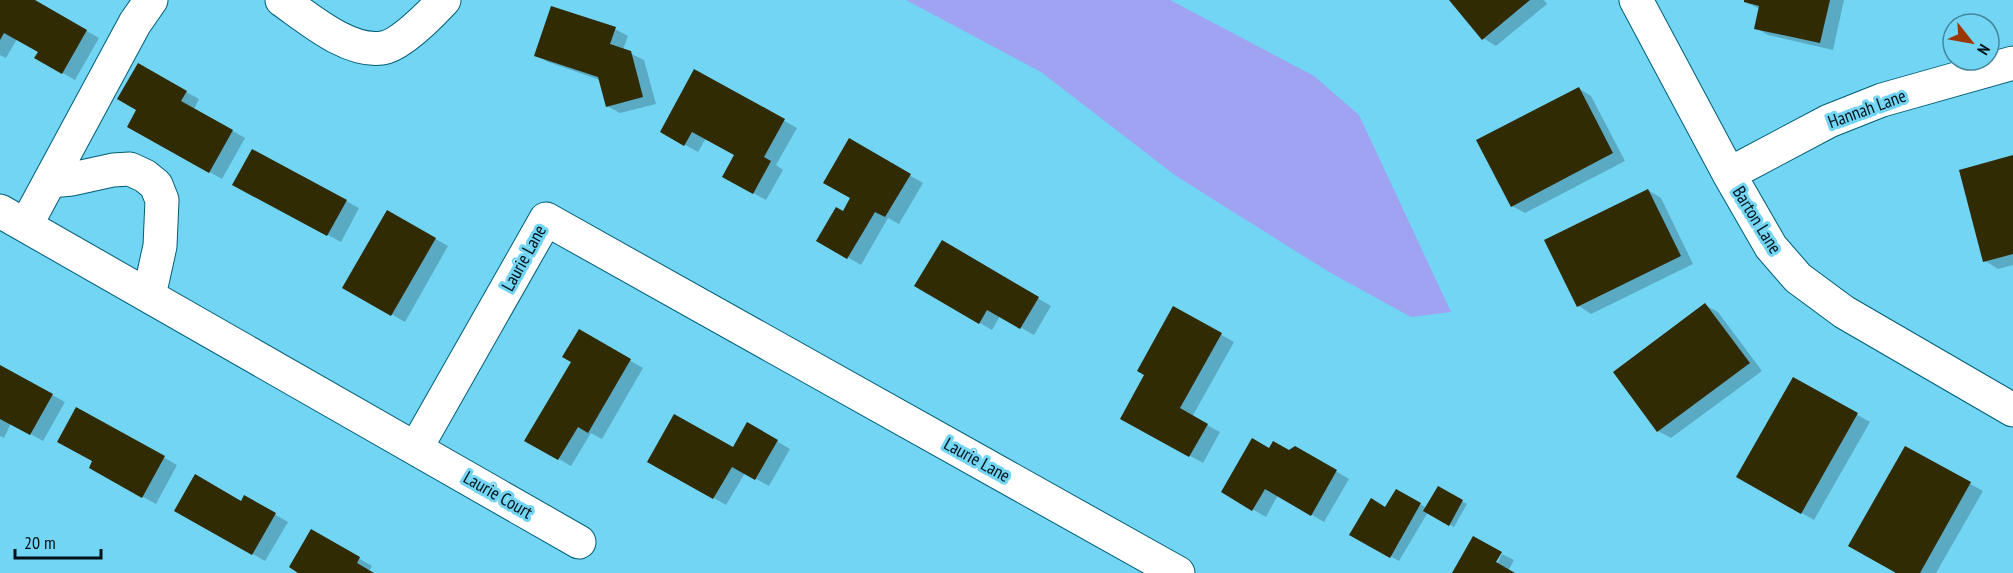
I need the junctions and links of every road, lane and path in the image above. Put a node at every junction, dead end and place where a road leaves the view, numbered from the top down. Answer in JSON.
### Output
{"nodes":[{"id":1,"x":151,"y":0,"type":"edge"},
{"id":2,"x":282,"y":0,"type":"edge"},
{"id":3,"x":444,"y":0,"type":"edge"},
{"id":4,"x":1636,"y":0,"type":"edge"},
{"id":5,"x":2013,"y":63,"type":"edge"},
{"id":6,"x":1729,"y":174,"type":"junction"},
{"id":7,"x":50,"y":181,"type":"junction"},
{"id":8,"x":13,"y":218,"type":"edge"},
{"id":9,"x":149,"y":296,"type":"junction"},
{"id":10,"x":2013,"y":410,"type":"edge"},
{"id":11,"x":416,"y":448,"type":"junction"},
{"id":12,"x":579,"y":542,"type":"dead end"},
{"id":13,"x":1178,"y":573,"type":"edge"}],
"edges":[{"from":1,"to":7,"type":"street"},
{"from":2,"to":3,"type":"street"},
{"from":4,"to":6,"type":"street","name":"Barton Lane"},
{"from":5,"to":6,"type":"street","name":"Hannah Lane"},
{"from":6,"to":10,"type":"street","name":"Barton Lane"},
{"from":7,"to":8,"type":"street"},
{"from":7,"to":9,"type":"street"},
{"from":8,"to":9,"type":"street"},
{"from":9,"to":11,"type":"street"},
{"from":11,"to":12,"type":"street","name":"Laurie Court"},
{"from":11,"to":13,"type":"street","name":"Laurie Lane"}]}
